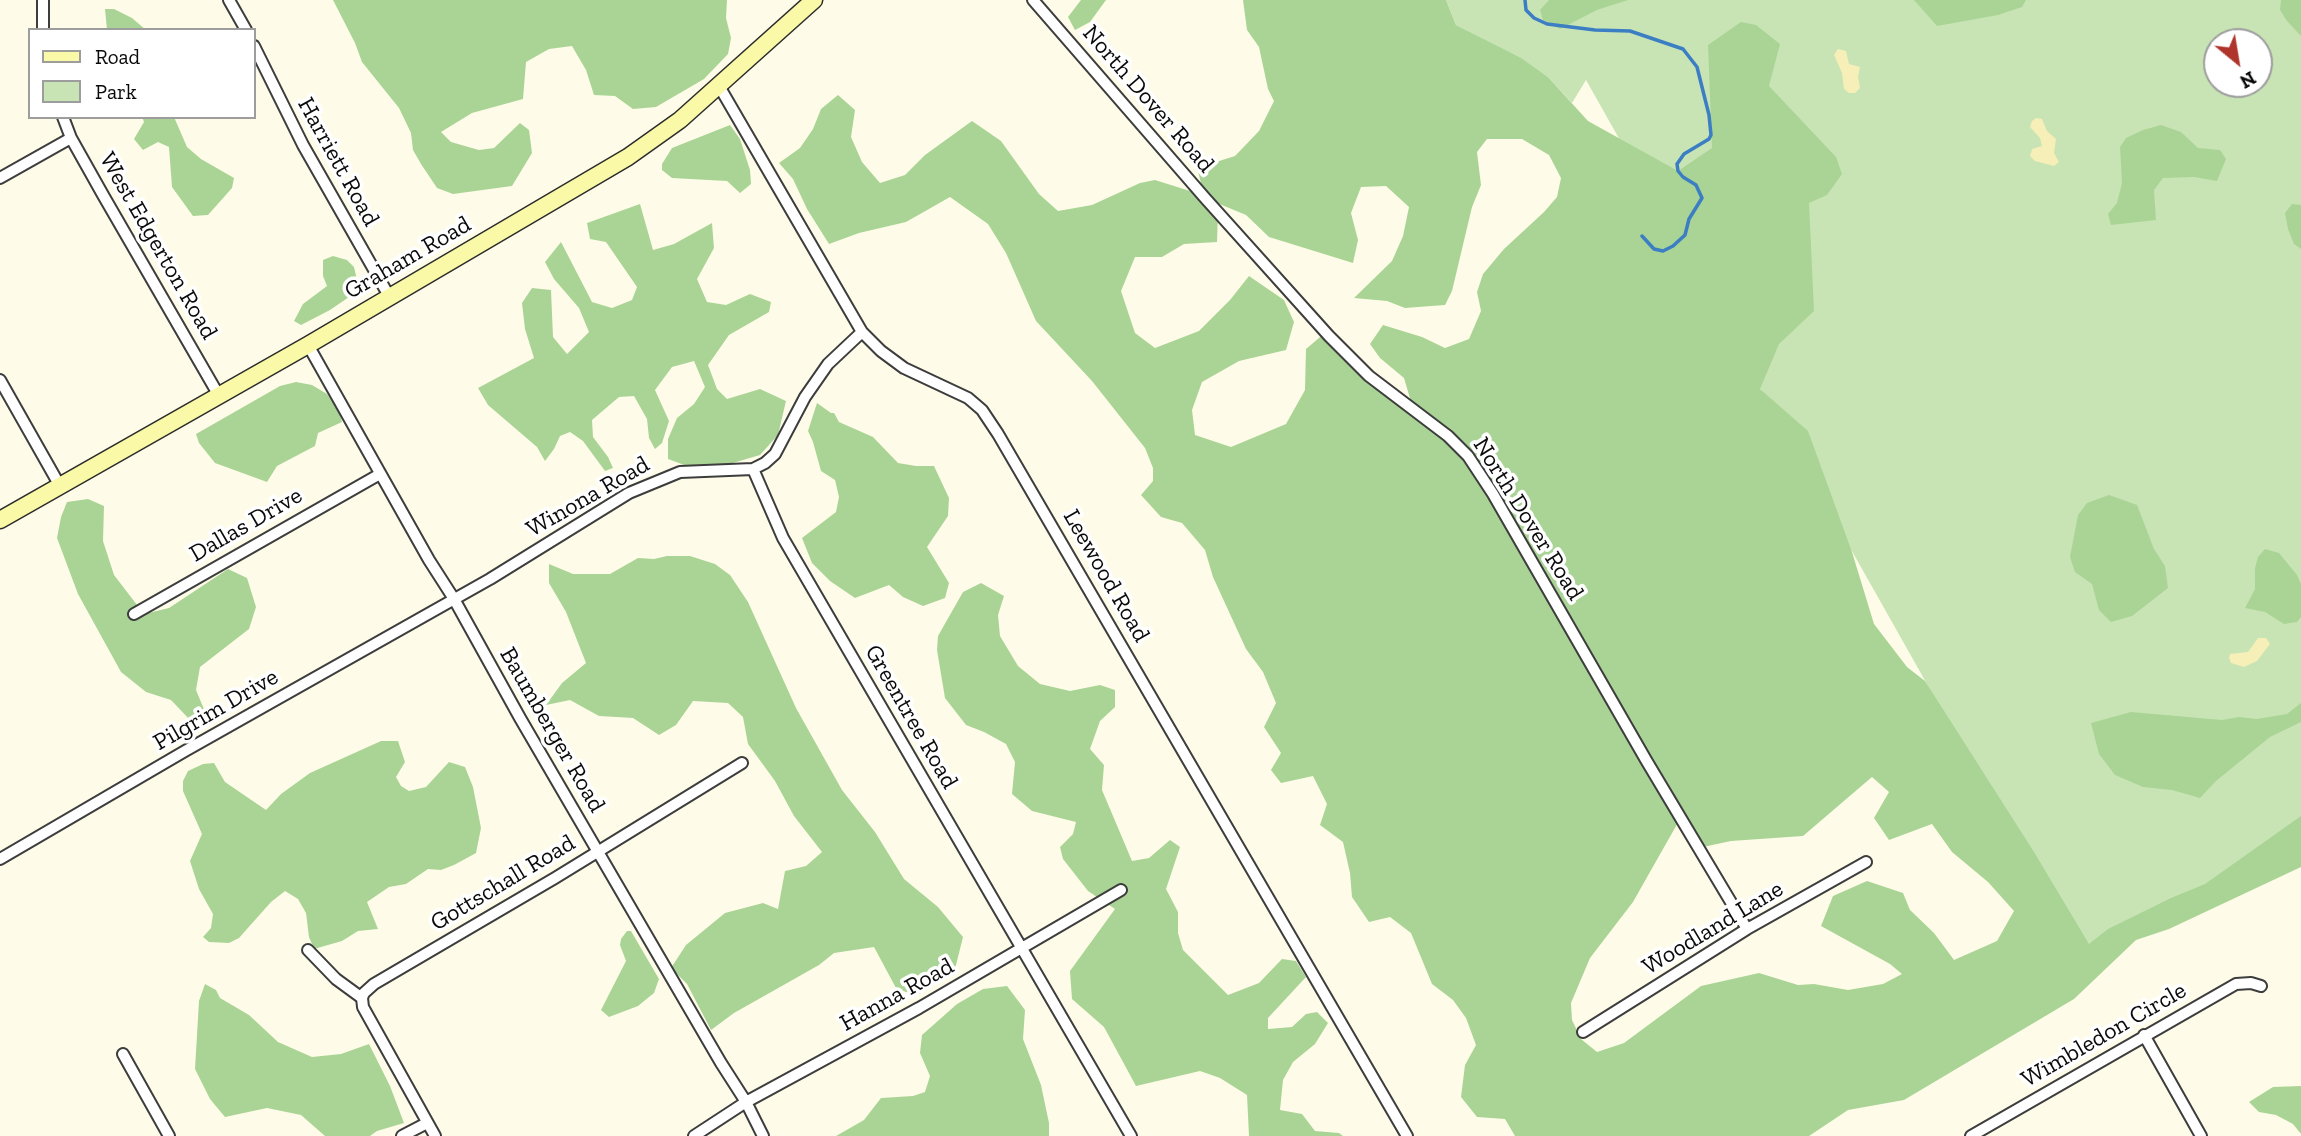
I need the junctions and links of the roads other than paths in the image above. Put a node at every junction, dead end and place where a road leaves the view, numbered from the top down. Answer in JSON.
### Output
{"nodes":[{"id":1,"x":43,"y":0,"type":"edge"},
{"id":2,"x":229,"y":0,"type":"edge"},
{"id":3,"x":814,"y":0,"type":"edge"},
{"id":4,"x":1033,"y":0,"type":"edge"},
{"id":5,"x":43,"y":28,"type":"edge"},
{"id":6,"x":245,"y":28,"type":"edge"},
{"id":7,"x":256,"y":50,"type":"edge"},
{"id":8,"x":719,"y":86,"type":"junction"},
{"id":9,"x":64,"y":119,"type":"edge"},
{"id":10,"x":71,"y":138,"type":"junction"},
{"id":11,"x":0,"y":178,"type":"edge"},
{"id":12,"x":389,"y":296,"type":"junction"},
{"id":13,"x":862,"y":332,"type":"junction"},
{"id":14,"x":308,"y":345,"type":"junction"},
{"id":15,"x":0,"y":380,"type":"edge"},
{"id":16,"x":218,"y":394,"type":"junction"},
{"id":17,"x":753,"y":469,"type":"junction"},
{"id":18,"x":380,"y":474,"type":"junction"},
{"id":19,"x":60,"y":485,"type":"junction"},
{"id":20,"x":0,"y":520,"type":"edge"},
{"id":21,"x":454,"y":598,"type":"junction"},
{"id":22,"x":134,"y":614,"type":"dead end"},
{"id":23,"x":742,"y":763,"type":"dead end"},
{"id":24,"x":598,"y":850,"type":"junction"},
{"id":25,"x":0,"y":859,"type":"edge"},
{"id":26,"x":1866,"y":862,"type":"dead end"},
{"id":27,"x":1121,"y":890,"type":"dead end"},
{"id":28,"x":1747,"y":929,"type":"junction"},
{"id":29,"x":1021,"y":949,"type":"junction"},
{"id":30,"x":308,"y":950,"type":"dead end"},
{"id":31,"x":2261,"y":986,"type":"dead end"},
{"id":32,"x":362,"y":999,"type":"junction"},
{"id":33,"x":1583,"y":1032,"type":"dead end"},
{"id":34,"x":2144,"y":1035,"type":"junction"},
{"id":35,"x":123,"y":1054,"type":"dead end"},
{"id":36,"x":746,"y":1102,"type":"junction"},
{"id":37,"x":427,"y":1123,"type":"junction"},
{"id":38,"x":169,"y":1136,"type":"edge"},
{"id":39,"x":402,"y":1136,"type":"edge"},
{"id":40,"x":435,"y":1136,"type":"edge"},
{"id":41,"x":694,"y":1136,"type":"edge"},
{"id":42,"x":763,"y":1136,"type":"edge"},
{"id":43,"x":1130,"y":1136,"type":"edge"},
{"id":44,"x":1407,"y":1136,"type":"edge"},
{"id":45,"x":1971,"y":1136,"type":"edge"},
{"id":46,"x":2201,"y":1136,"type":"edge"}],
"edges":[{"from":1,"to":5,"type":"street"},
{"from":2,"to":6,"type":"street"},
{"from":3,"to":8,"type":"main road","name":"Graham Road"},
{"from":4,"to":28,"type":"street","name":"North Dover Road"},
{"from":7,"to":12,"type":"street","name":"Harriett Road"},
{"from":8,"to":12,"type":"main road","name":"Graham Road"},
{"from":8,"to":13,"type":"street","name":"Leewood Road"},
{"from":9,"to":10,"type":"street","name":"West Edgerton Road"},
{"from":10,"to":11,"type":"street"},
{"from":10,"to":16,"type":"street","name":"West Edgerton Road"},
{"from":12,"to":14,"type":"main road","name":"Graham Road"},
{"from":13,"to":17,"type":"street"},
{"from":13,"to":44,"type":"street","name":"Leewood Road"},
{"from":14,"to":16,"type":"main road","name":"Graham Road"},
{"from":14,"to":18,"type":"street","name":"Baumberger Road"},
{"from":15,"to":19,"type":"street"},
{"from":16,"to":19,"type":"main road","name":"Graham Road"},
{"from":17,"to":21,"type":"street","name":"Winona Road"},
{"from":17,"to":29,"type":"street","name":"Greentree Road"},
{"from":18,"to":21,"type":"street","name":"Baumberger Road"},
{"from":18,"to":22,"type":"street","name":"Dallas Drive"},
{"from":19,"to":20,"type":"main road","name":"Graham Road"},
{"from":21,"to":24,"type":"street","name":"Baumberger Road"},
{"from":21,"to":25,"type":"street","name":"Pilgrim Drive"},
{"from":23,"to":24,"type":"street","name":"Gottschall Road"},
{"from":24,"to":32,"type":"street","name":"Gottschall Road"},
{"from":24,"to":36,"type":"street","name":"Baumberger Road"},
{"from":26,"to":28,"type":"street","name":"Woodland Lane"},
{"from":27,"to":29,"type":"street","name":"Hanna Road"},
{"from":28,"to":33,"type":"street","name":"Woodland Lane"},
{"from":29,"to":36,"type":"street","name":"Hanna Road"},
{"from":29,"to":43,"type":"street","name":"Greentree Road"},
{"from":30,"to":32,"type":"street"},
{"from":31,"to":34,"type":"street","name":"Wimbledon Circle"},
{"from":32,"to":37,"type":"street"},
{"from":34,"to":45,"type":"street","name":"Wimbledon Circle"},
{"from":34,"to":46,"type":"street"},
{"from":35,"to":38,"type":"street"},
{"from":36,"to":41,"type":"street","name":"Hanna Road"},
{"from":36,"to":42,"type":"street","name":"Baumberger Road"},
{"from":37,"to":39,"type":"street"},
{"from":37,"to":40,"type":"street"}]}
